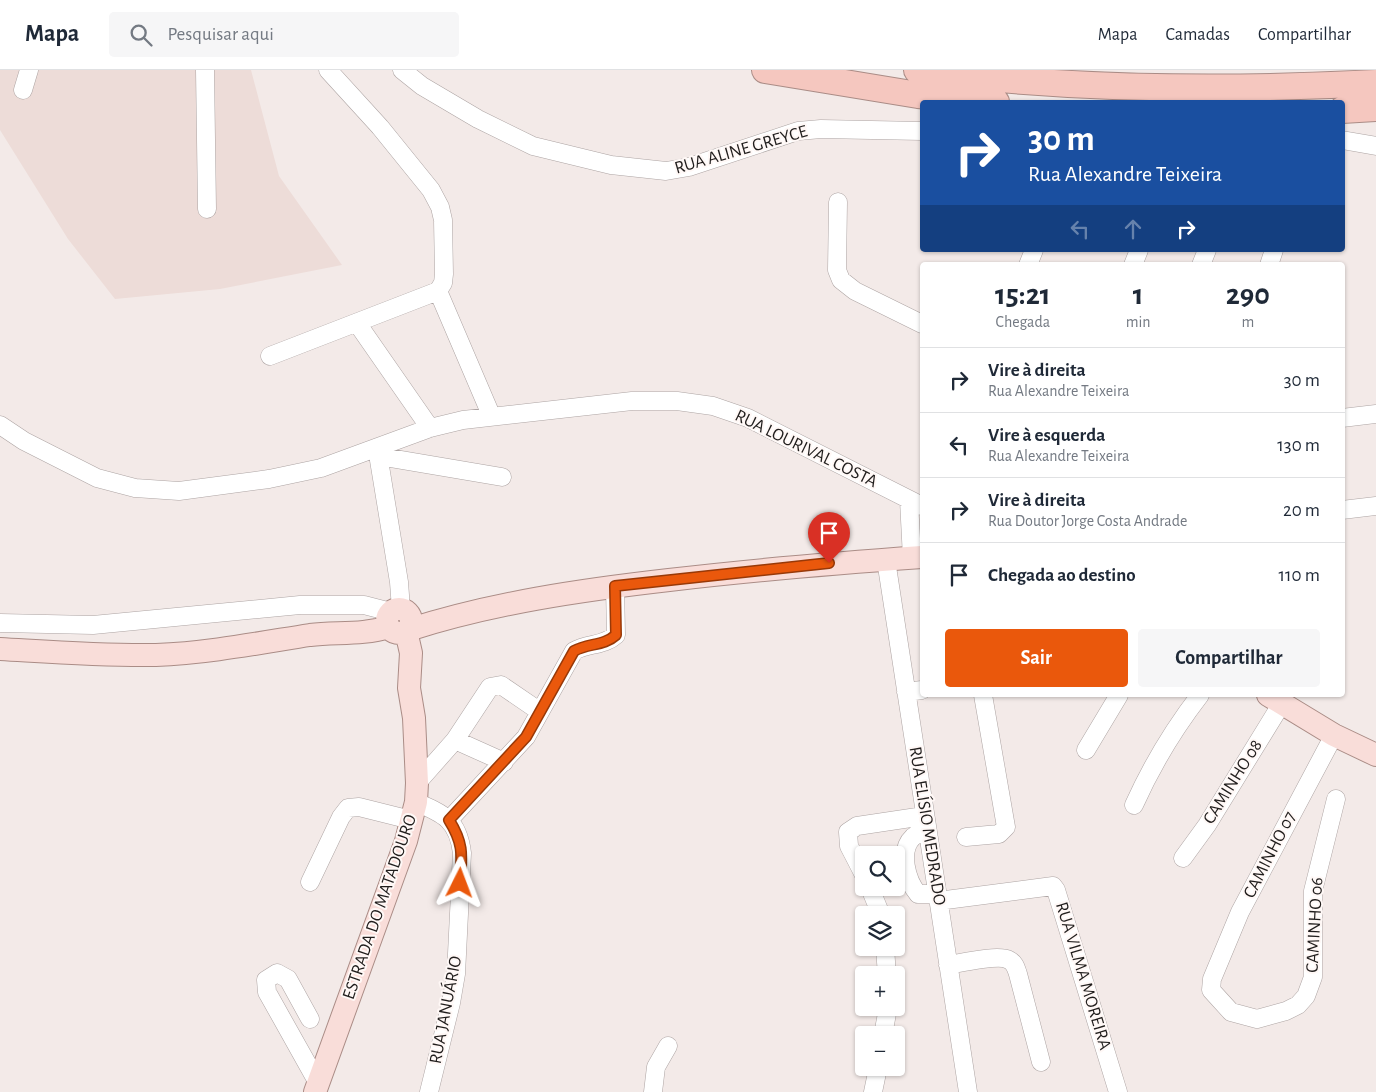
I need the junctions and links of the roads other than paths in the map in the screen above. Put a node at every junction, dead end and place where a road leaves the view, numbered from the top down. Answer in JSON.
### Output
{"nodes":[{"id":1,"x":29,"y":70,"type":"edge"},
{"id":2,"x":205,"y":70,"type":"edge"},
{"id":3,"x":328,"y":70,"type":"edge"},
{"id":4,"x":402,"y":70,"type":"edge"},
{"id":5,"x":765,"y":70,"type":"edge"},
{"id":6,"x":918,"y":70,"type":"edge"},
{"id":7,"x":1376,"y":83,"type":"edge"},
{"id":8,"x":23,"y":90,"type":"dead end"},
{"id":9,"x":974,"y":100,"type":"edge"},
{"id":10,"x":1376,"y":108,"type":"edge"},
{"id":11,"x":1345,"y":110,"type":"edge"},
{"id":12,"x":920,"y":131,"type":"edge"},
{"id":13,"x":1345,"y":141,"type":"edge"},
{"id":14,"x":1376,"y":146,"type":"edge"},
{"id":15,"x":838,"y":202,"type":"dead end"},
{"id":16,"x":208,"y":209,"type":"dead end"},
{"id":17,"x":438,"y":291,"type":"junction"},
{"id":18,"x":357,"y":323,"type":"junction"},
{"id":19,"x":920,"y":323,"type":"edge"},
{"id":20,"x":270,"y":356,"type":"dead end"},
{"id":21,"x":1376,"y":414,"type":"edge"},
{"id":22,"x":491,"y":416,"type":"junction"},
{"id":23,"x":1345,"y":418,"type":"edge"},
{"id":24,"x":0,"y":425,"type":"edge"},
{"id":25,"x":430,"y":428,"type":"junction"},
{"id":26,"x":378,"y":452,"type":"junction"},
{"id":27,"x":502,"y":477,"type":"dead end"},
{"id":28,"x":916,"y":503,"type":"edge"},
{"id":29,"x":1376,"y":506,"type":"edge"},
{"id":30,"x":1345,"y":510,"type":"edge"},
{"id":31,"x":917,"y":557,"type":"edge"},
{"id":32,"x":886,"y":560,"type":"junction"},
{"id":33,"x":615,"y":586,"type":"junction"},
{"id":34,"x":397,"y":621,"type":"junction"},
{"id":35,"x":0,"y":623,"type":"edge"},
{"id":36,"x":0,"y":649,"type":"edge"},
{"id":37,"x":914,"y":691,"type":"edge"},
{"id":38,"x":983,"y":697,"type":"edge"},
{"id":39,"x":1118,"y":697,"type":"edge"},
{"id":40,"x":1198,"y":697,"type":"edge"},
{"id":41,"x":1275,"y":699,"type":"edge"},
{"id":42,"x":540,"y":710,"type":"junction"},
{"id":43,"x":1334,"y":734,"type":"junction"},
{"id":44,"x":456,"y":740,"type":"junction"},
{"id":45,"x":1086,"y":750,"type":"dead end"},
{"id":46,"x":1376,"y":755,"type":"edge"},
{"id":47,"x":504,"y":762,"type":"junction"},
{"id":48,"x":1336,"y":799,"type":"dead end"},
{"id":49,"x":415,"y":801,"type":"junction"},
{"id":50,"x":1134,"y":805,"type":"dead end"},
{"id":51,"x":449,"y":820,"type":"junction"},
{"id":52,"x":926,"y":822,"type":"junction"},
{"id":53,"x":966,"y":837,"type":"dead end"},
{"id":54,"x":855,"y":855,"type":"edge"},
{"id":55,"x":1183,"y":858,"type":"dead end"},
{"id":56,"x":310,"y":882,"type":"dead end"},
{"id":57,"x":938,"y":898,"type":"junction"},
{"id":58,"x":948,"y":965,"type":"junction"},
{"id":59,"x":1257,"y":1019,"type":"joint"},
{"id":60,"x":310,"y":1020,"type":"dead end"},
{"id":61,"x":668,"y":1046,"type":"dead end"},
{"id":62,"x":1040,"y":1062,"type":"dead end"},
{"id":63,"x":876,"y":1076,"type":"edge"},
{"id":64,"x":317,"y":1088,"type":"edge"},
{"id":65,"x":429,"y":1092,"type":"edge"},
{"id":66,"x":653,"y":1092,"type":"edge"},
{"id":67,"x":873,"y":1092,"type":"edge"},
{"id":68,"x":968,"y":1092,"type":"edge"},
{"id":69,"x":1118,"y":1092,"type":"edge"}],
"edges":[{"from":1,"to":8,"type":"street"},
{"from":2,"to":16,"type":"street"},
{"from":3,"to":17,"type":"street"},
{"from":4,"to":12,"type":"street","name":"RUA ALINE GREYCE"},
{"from":5,"to":9,"type":"highway"},
{"from":6,"to":7,"type":"highway"},
{"from":10,"to":11,"type":"highway"},
{"from":13,"to":14,"type":"street"},
{"from":15,"to":19,"type":"street"},
{"from":17,"to":18,"type":"street"},
{"from":17,"to":22,"type":"street"},
{"from":18,"to":20,"type":"street"},
{"from":18,"to":25,"type":"street"},
{"from":21,"to":23,"type":"street"},
{"from":22,"to":25,"type":"street","name":"RUA LOURIVAL COSTA"},
{"from":22,"to":28,"type":"street","name":"RUA LOURIVAL COSTA"},
{"from":24,"to":26,"type":"street","name":"RUA LOURIVAL COSTA"},
{"from":25,"to":26,"type":"street","name":"RUA LOURIVAL COSTA"},
{"from":26,"to":27,"type":"street"},
{"from":26,"to":34,"type":"street"},
{"from":28,"to":31,"type":"street","name":"RUA LOURIVAL COSTA"},
{"from":29,"to":30,"type":"street"},
{"from":31,"to":32,"type":"main road"},
{"from":32,"to":33,"type":"main road"},
{"from":32,"to":37,"type":"street","name":"RUA ELÍSIO MEDRADO"},
{"from":33,"to":34,"type":"main road"},
{"from":33,"to":42,"type":"street"},
{"from":34,"to":35,"type":"street"},
{"from":34,"to":36,"type":"main road"},
{"from":34,"to":49,"type":"main road","name":"ESTRADA DO MATADOURO"},
{"from":37,"to":52,"type":"street","name":"RUA ELÍSIO MEDRADO"},
{"from":38,"to":53,"type":"street"},
{"from":39,"to":45,"type":"street"},
{"from":40,"to":50,"type":"street"},
{"from":41,"to":43,"type":"main road"},
{"from":41,"to":55,"type":"street","name":"CAMINHO 08"},
{"from":42,"to":44,"type":"street"},
{"from":42,"to":47,"type":"street"},
{"from":43,"to":46,"type":"main road"},
{"from":43,"to":59,"type":"street","name":"CAMINHO 07"},
{"from":44,"to":47,"type":"street"},
{"from":44,"to":49,"type":"street"},
{"from":47,"to":51,"type":"street"},
{"from":48,"to":59,"type":"street","name":"CAMINHO 06"},
{"from":49,"to":51,"type":"street"},
{"from":49,"to":56,"type":"street"},
{"from":49,"to":64,"type":"main road","name":"ESTRADA DO MATADOURO"},
{"from":51,"to":65,"type":"street","name":"RUA JANUÁRIO"},
{"from":52,"to":54,"type":"street"},
{"from":52,"to":57,"type":"street","name":"RUA ELÍSIO MEDRADO"},
{"from":52,"to":57,"type":"street"},
{"from":57,"to":58,"type":"street","name":"RUA ELÍSIO MEDRADO"},
{"from":57,"to":69,"type":"street","name":"RUA VILMA MOREIRA"},
{"from":58,"to":62,"type":"street"},
{"from":58,"to":68,"type":"street","name":"RUA ELÍSIO MEDRADO"},
{"from":60,"to":64,"type":"street"},
{"from":61,"to":66,"type":"street"},
{"from":63,"to":67,"type":"street"}]}
